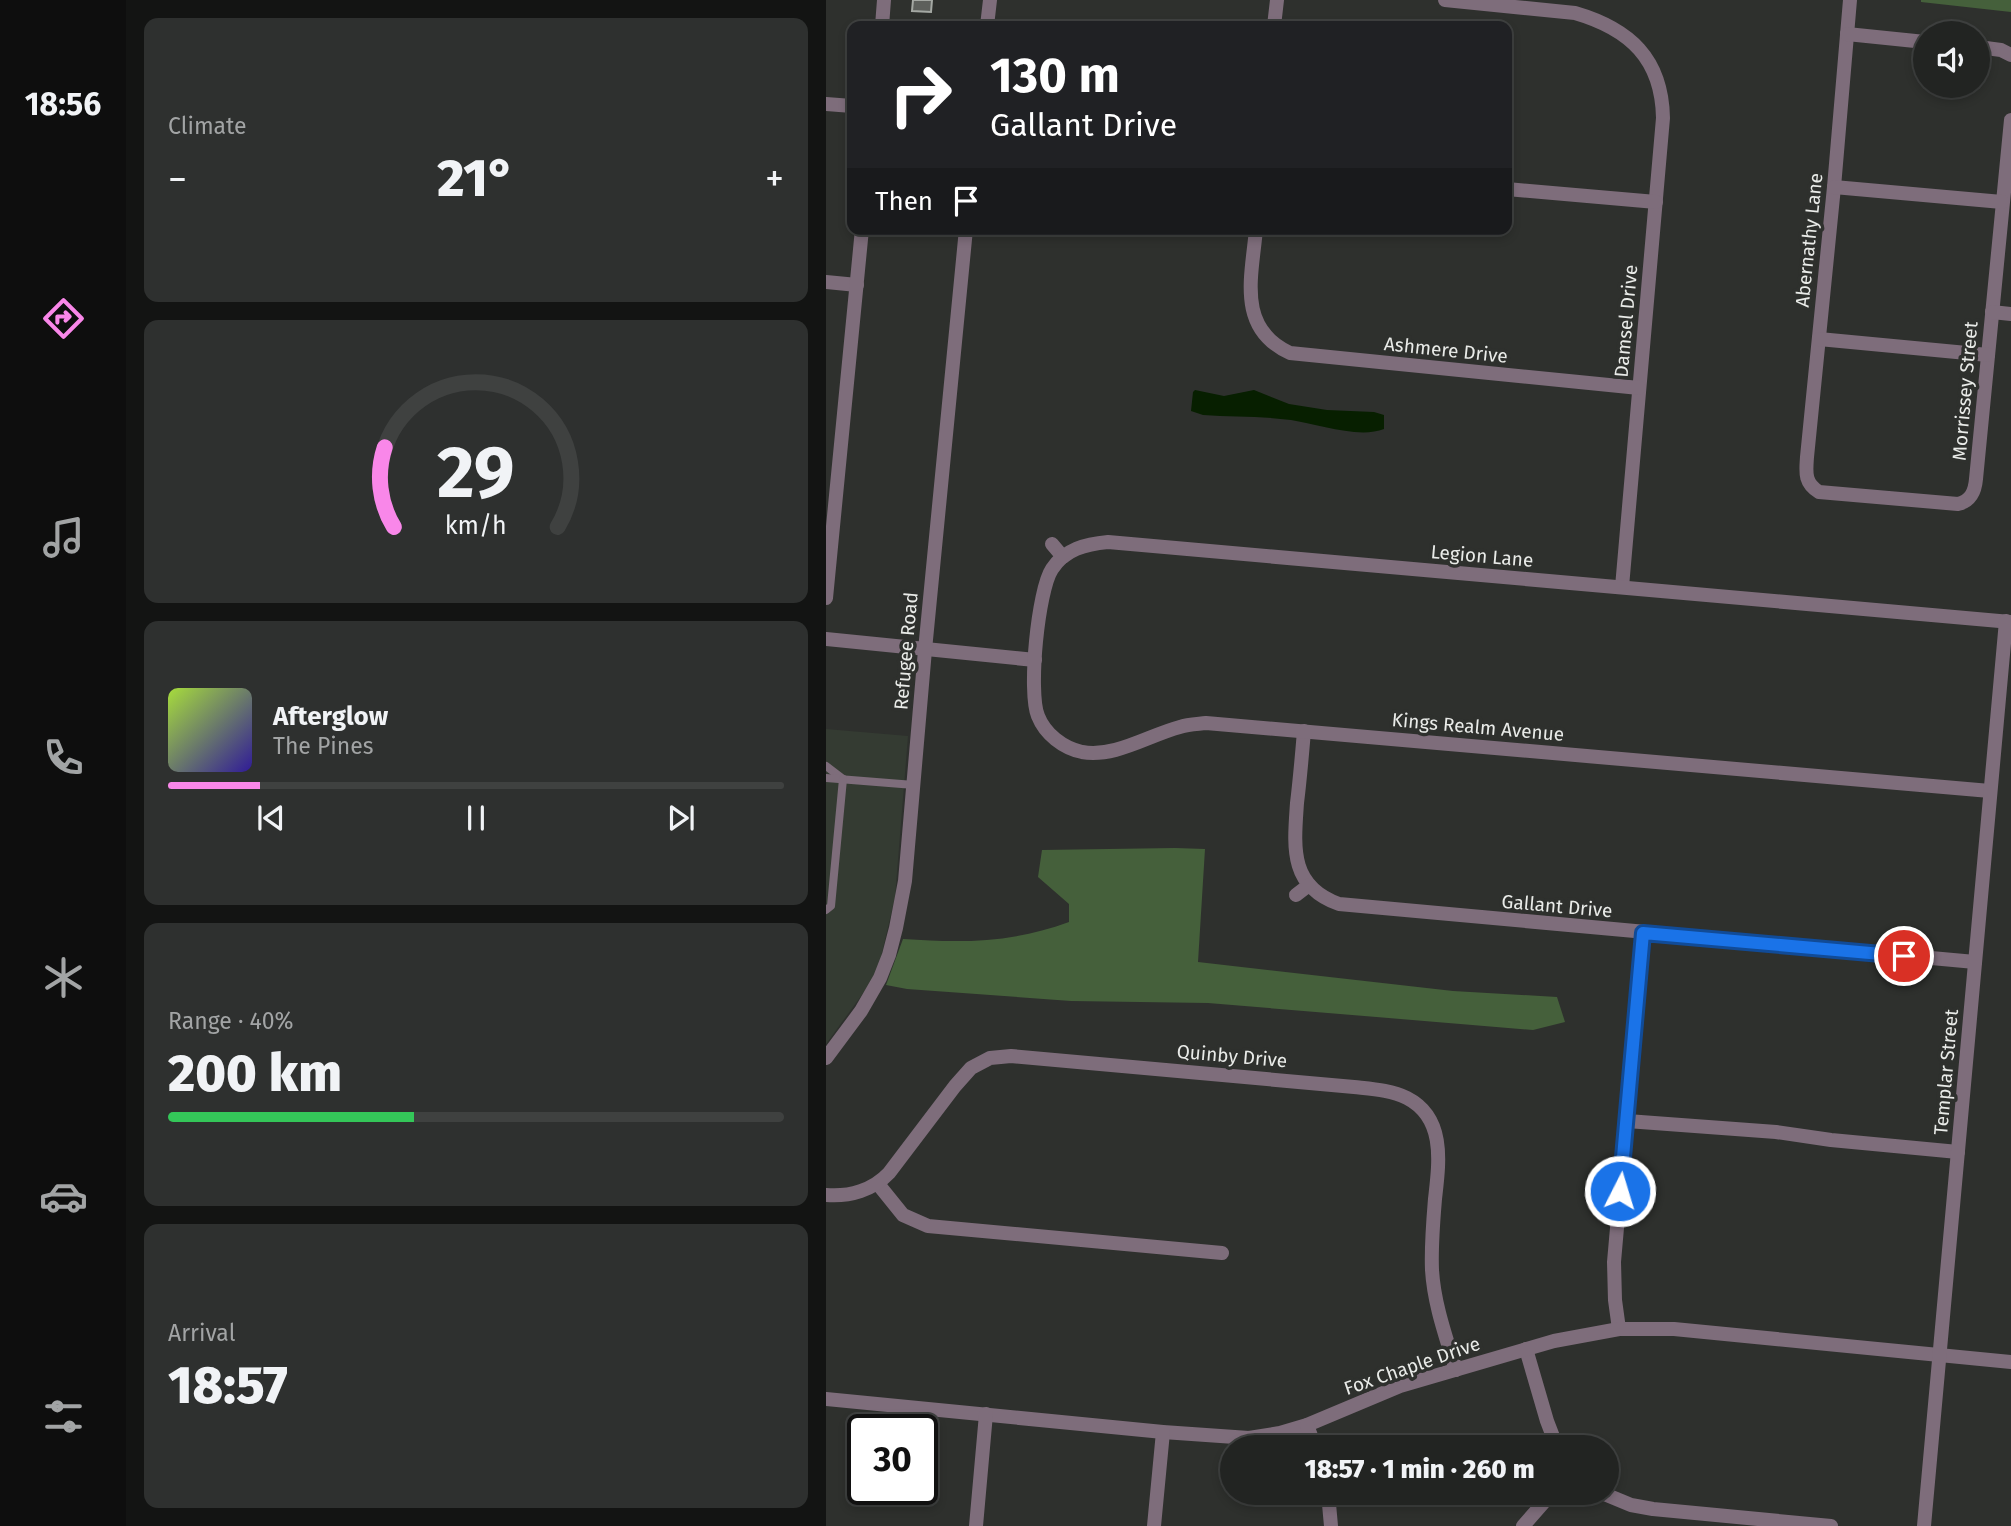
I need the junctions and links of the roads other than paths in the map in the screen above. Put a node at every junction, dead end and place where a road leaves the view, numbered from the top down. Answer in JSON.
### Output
{"nodes":[{"id":1,"x":884,"y":0,"type":"edge"},
{"id":2,"x":990,"y":0,"type":"edge"},
{"id":3,"x":1277,"y":0,"type":"edge"},
{"id":4,"x":1445,"y":0,"type":"edge"},
{"id":5,"x":1850,"y":0,"type":"edge"},
{"id":6,"x":1545,"y":5,"type":"edge"},
{"id":7,"x":882,"y":21,"type":"edge"},
{"id":8,"x":988,"y":21,"type":"edge"},
{"id":9,"x":1275,"y":21,"type":"edge"},
{"id":10,"x":1847,"y":34,"type":"junction"},
{"id":11,"x":1913,"y":41,"type":"edge"},
{"id":12,"x":1990,"y":49,"type":"edge"},
{"id":13,"x":2011,"y":54,"type":"edge"},
{"id":14,"x":826,"y":104,"type":"edge"},
{"id":15,"x":847,"y":106,"type":"edge"},
{"id":16,"x":2011,"y":120,"type":"edge"},
{"id":17,"x":1834,"y":187,"type":"junction"},
{"id":18,"x":1512,"y":189,"type":"edge"},
{"id":19,"x":1656,"y":202,"type":"junction"},
{"id":20,"x":2002,"y":202,"type":"junction"},
{"id":21,"x":861,"y":235,"type":"edge"},
{"id":22,"x":965,"y":235,"type":"edge"},
{"id":23,"x":1255,"y":235,"type":"edge"},
{"id":24,"x":2004,"y":249,"type":"edge"},
{"id":25,"x":826,"y":282,"type":"edge"},
{"id":26,"x":857,"y":285,"type":"junction"},
{"id":27,"x":1992,"y":312,"type":"junction"},
{"id":28,"x":2011,"y":314,"type":"edge"},
{"id":29,"x":1819,"y":339,"type":"junction"},
{"id":30,"x":1988,"y":355,"type":"junction"},
{"id":31,"x":1639,"y":388,"type":"junction"},
{"id":32,"x":833,"y":460,"type":"edge"},
{"id":33,"x":1809,"y":484,"type":"joint"},
{"id":34,"x":1052,"y":544,"type":"dead end"},
{"id":35,"x":1063,"y":557,"type":"junction"},
{"id":36,"x":1622,"y":587,"type":"junction"},
{"id":37,"x":826,"y":597,"type":"edge"},
{"id":38,"x":2009,"y":621,"type":"edge"},
{"id":39,"x":826,"y":639,"type":"edge"},
{"id":40,"x":925,"y":650,"type":"junction"},
{"id":41,"x":1035,"y":660,"type":"junction"},
{"id":42,"x":1304,"y":731,"type":"junction"},
{"id":43,"x":826,"y":766,"type":"edge"},
{"id":44,"x":826,"y":778,"type":"edge"},
{"id":45,"x":843,"y":779,"type":"junction"},
{"id":46,"x":914,"y":785,"type":"junction"},
{"id":47,"x":1990,"y":791,"type":"junction"},
{"id":48,"x":1309,"y":885,"type":"junction"},
{"id":49,"x":1296,"y":895,"type":"dead end"},
{"id":50,"x":826,"y":910,"type":"edge"},
{"id":51,"x":1643,"y":933,"type":"junction"},
{"id":52,"x":1975,"y":962,"type":"junction"},
{"id":53,"x":826,"y":1058,"type":"edge"},
{"id":54,"x":1627,"y":1121,"type":"junction"},
{"id":55,"x":1958,"y":1152,"type":"junction"},
{"id":56,"x":878,"y":1184,"type":"junction"},
{"id":57,"x":826,"y":1195,"type":"edge"},
{"id":58,"x":1222,"y":1253,"type":"dead end"},
{"id":59,"x":1619,"y":1329,"type":"junction"},
{"id":60,"x":1526,"y":1349,"type":"junction"},
{"id":61,"x":1939,"y":1355,"type":"junction"},
{"id":62,"x":2011,"y":1362,"type":"edge"},
{"id":63,"x":1456,"y":1370,"type":"junction"},
{"id":64,"x":826,"y":1399,"type":"edge"},
{"id":65,"x":986,"y":1414,"type":"junction"},
{"id":66,"x":1307,"y":1425,"type":"junction"},
{"id":67,"x":1163,"y":1432,"type":"junction"},
{"id":68,"x":1311,"y":1435,"type":"edge"},
{"id":69,"x":1552,"y":1435,"type":"edge"},
{"id":70,"x":1619,"y":1500,"type":"edge"},
{"id":71,"x":1329,"y":1505,"type":"edge"},
{"id":72,"x":1541,"y":1505,"type":"edge"},
{"id":73,"x":976,"y":1526,"type":"edge"},
{"id":74,"x":1154,"y":1526,"type":"edge"},
{"id":75,"x":1331,"y":1526,"type":"edge"},
{"id":76,"x":1523,"y":1526,"type":"edge"},
{"id":77,"x":1831,"y":1526,"type":"edge"},
{"id":78,"x":1924,"y":1526,"type":"edge"}],
"edges":[{"from":1,"to":7,"type":"street"},
{"from":2,"to":8,"type":"street"},
{"from":3,"to":9,"type":"street"},
{"from":4,"to":6,"type":"street"},
{"from":5,"to":10,"type":"street","name":"Abernathy Lane"},
{"from":6,"to":19,"type":"street","name":"Damsel Drive"},
{"from":10,"to":11,"type":"street"},
{"from":10,"to":17,"type":"street","name":"Abernathy Lane"},
{"from":12,"to":13,"type":"street"},
{"from":14,"to":15,"type":"street"},
{"from":16,"to":20,"type":"street","name":"Morrissey Street"},
{"from":17,"to":20,"type":"street"},
{"from":17,"to":29,"type":"street","name":"Abernathy Lane"},
{"from":18,"to":19,"type":"street"},
{"from":19,"to":31,"type":"street","name":"Damsel Drive"},
{"from":20,"to":24,"type":"street","name":"Morrissey Street"},
{"from":21,"to":26,"type":"street"},
{"from":22,"to":40,"type":"street","name":"Refugee Road"},
{"from":23,"to":31,"type":"street","name":"Ashmere Drive"},
{"from":24,"to":27,"type":"street","name":"Morrissey Street"},
{"from":25,"to":26,"type":"street"},
{"from":26,"to":32,"type":"street"},
{"from":27,"to":28,"type":"street"},
{"from":27,"to":30,"type":"street","name":"Morrissey Street"},
{"from":29,"to":30,"type":"street"},
{"from":29,"to":33,"type":"street","name":"Abernathy Lane"},
{"from":30,"to":33,"type":"street","name":"Morrissey Street"},
{"from":31,"to":36,"type":"street","name":"Damsel Drive"},
{"from":32,"to":37,"type":"street"},
{"from":34,"to":35,"type":"street"},
{"from":35,"to":36,"type":"street","name":"Legion Lane"},
{"from":35,"to":41,"type":"street"},
{"from":36,"to":38,"type":"street","name":"Legion Lane"},
{"from":38,"to":47,"type":"street","name":"Templar Street"},
{"from":39,"to":40,"type":"street"},
{"from":40,"to":41,"type":"street"},
{"from":40,"to":46,"type":"street","name":"Refugee Road"},
{"from":41,"to":42,"type":"street","name":"Kings Realm Avenue"},
{"from":42,"to":47,"type":"street","name":"Kings Realm Avenue"},
{"from":42,"to":48,"type":"street"},
{"from":43,"to":45,"type":"lane"},
{"from":44,"to":45,"type":"lane"},
{"from":45,"to":46,"type":"lane"},
{"from":45,"to":50,"type":"lane"},
{"from":46,"to":53,"type":"street","name":"Refugee Road"},
{"from":47,"to":52,"type":"street","name":"Templar Street"},
{"from":48,"to":49,"type":"street"},
{"from":48,"to":51,"type":"street","name":"Gallant Drive"},
{"from":51,"to":52,"type":"street","name":"Gallant Drive"},
{"from":51,"to":54,"type":"street"},
{"from":52,"to":55,"type":"street","name":"Templar Street"},
{"from":54,"to":55,"type":"street"},
{"from":54,"to":59,"type":"street"},
{"from":55,"to":61,"type":"street","name":"Templar Street"},
{"from":56,"to":57,"type":"street"},
{"from":56,"to":58,"type":"street"},
{"from":56,"to":63,"type":"street","name":"Quinby Drive"},
{"from":59,"to":60,"type":"street","name":"Fox Chaple Drive"},
{"from":59,"to":61,"type":"street","name":"Fox Chaple Drive"},
{"from":60,"to":63,"type":"street","name":"Fox Chaple Drive"},
{"from":60,"to":69,"type":"street"},
{"from":61,"to":62,"type":"street","name":"Fox Chaple Drive"},
{"from":61,"to":78,"type":"street","name":"Templar Street"},
{"from":63,"to":66,"type":"street","name":"Fox Chaple Drive"},
{"from":64,"to":65,"type":"street","name":"Fox Chaple Drive"},
{"from":65,"to":67,"type":"street","name":"Fox Chaple Drive"},
{"from":65,"to":73,"type":"street"},
{"from":66,"to":67,"type":"street","name":"Fox Chaple Drive"},
{"from":66,"to":68,"type":"street"},
{"from":67,"to":74,"type":"street"},
{"from":70,"to":77,"type":"street"},
{"from":71,"to":75,"type":"street"},
{"from":72,"to":76,"type":"street"}]}
